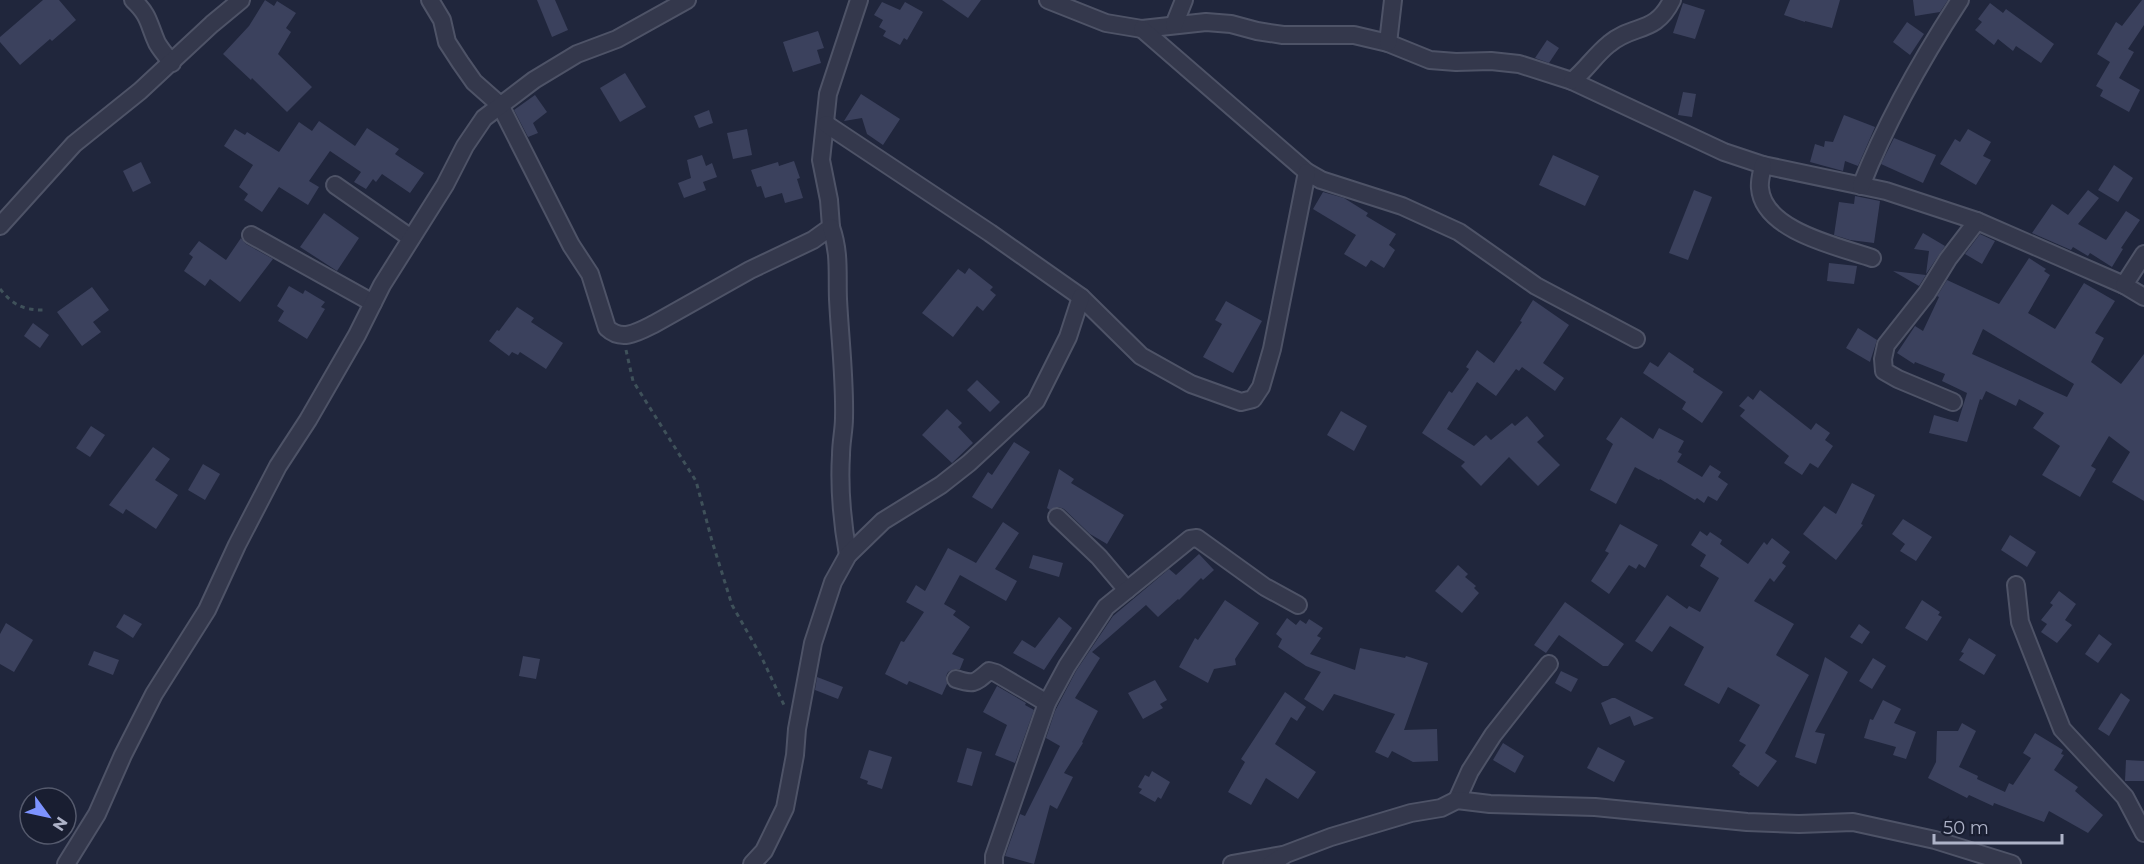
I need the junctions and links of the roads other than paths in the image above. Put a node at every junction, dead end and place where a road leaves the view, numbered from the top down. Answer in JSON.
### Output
{"nodes":[{"id":1,"x":133,"y":0,"type":"edge"},
{"id":2,"x":241,"y":0,"type":"edge"},
{"id":3,"x":430,"y":0,"type":"edge"},
{"id":4,"x":687,"y":0,"type":"edge"},
{"id":5,"x":859,"y":0,"type":"edge"},
{"id":6,"x":1048,"y":0,"type":"edge"},
{"id":7,"x":1184,"y":0,"type":"edge"},
{"id":8,"x":1393,"y":0,"type":"edge"},
{"id":9,"x":1672,"y":0,"type":"edge"},
{"id":10,"x":1960,"y":0,"type":"edge"},
{"id":11,"x":1174,"y":25,"type":"junction"},
{"id":12,"x":1142,"y":29,"type":"junction"},
{"id":13,"x":1388,"y":43,"type":"junction"},
{"id":14,"x":172,"y":63,"type":"junction"},
{"id":15,"x":1572,"y":81,"type":"junction"},
{"id":16,"x":500,"y":105,"type":"junction"},
{"id":17,"x":826,"y":124,"type":"junction"},
{"id":18,"x":1763,"y":165,"type":"junction"},
{"id":19,"x":1307,"y":172,"type":"junction"},
{"id":20,"x":335,"y":185,"type":"dead end"},
{"id":21,"x":1861,"y":186,"type":"junction"},
{"id":22,"x":1977,"y":221,"type":"junction"},
{"id":23,"x":0,"y":226,"type":"edge"},
{"id":24,"x":831,"y":227,"type":"junction"},
{"id":25,"x":251,"y":235,"type":"dead end"},
{"id":26,"x":411,"y":238,"type":"junction"},
{"id":27,"x":2144,"y":254,"type":"edge"},
{"id":28,"x":1872,"y":258,"type":"dead end"},
{"id":29,"x":2124,"y":285,"type":"junction"},
{"id":30,"x":1081,"y":297,"type":"junction"},
{"id":31,"x":2144,"y":297,"type":"edge"},
{"id":32,"x":373,"y":303,"type":"junction"},
{"id":33,"x":1636,"y":339,"type":"dead end"},
{"id":34,"x":1953,"y":402,"type":"dead end"},
{"id":35,"x":1057,"y":517,"type":"dead end"},
{"id":36,"x":848,"y":555,"type":"junction"},
{"id":37,"x":2016,"y":585,"type":"dead end"},
{"id":38,"x":1128,"y":590,"type":"junction"},
{"id":39,"x":1298,"y":605,"type":"dead end"},
{"id":40,"x":1549,"y":664,"type":"dead end"},
{"id":41,"x":956,"y":679,"type":"dead end"},
{"id":42,"x":1047,"y":703,"type":"junction"},
{"id":43,"x":1457,"y":800,"type":"junction"},
{"id":44,"x":2144,"y":833,"type":"edge"},
{"id":45,"x":1286,"y":854,"type":"junction"},
{"id":46,"x":66,"y":864,"type":"edge"},
{"id":47,"x":752,"y":864,"type":"edge"},
{"id":48,"x":994,"y":864,"type":"edge"},
{"id":49,"x":1232,"y":864,"type":"edge"},
{"id":50,"x":1271,"y":864,"type":"edge"},
{"id":51,"x":2012,"y":864,"type":"edge"}],
"edges":[{"from":1,"to":14,"type":"street"},
{"from":2,"to":14,"type":"street"},
{"from":3,"to":16,"type":"street"},
{"from":4,"to":16,"type":"street"},
{"from":5,"to":17,"type":"street"},
{"from":6,"to":12,"type":"street"},
{"from":7,"to":11,"type":"street"},
{"from":8,"to":13,"type":"street"},
{"from":9,"to":15,"type":"street"},
{"from":10,"to":21,"type":"street"},
{"from":11,"to":12,"type":"street"},
{"from":11,"to":13,"type":"street"},
{"from":12,"to":19,"type":"street"},
{"from":13,"to":15,"type":"street"},
{"from":14,"to":23,"type":"street"},
{"from":15,"to":18,"type":"street"},
{"from":16,"to":24,"type":"street"},
{"from":16,"to":26,"type":"street"},
{"from":17,"to":24,"type":"street"},
{"from":17,"to":30,"type":"street"},
{"from":18,"to":21,"type":"street"},
{"from":18,"to":28,"type":"street"},
{"from":19,"to":30,"type":"street"},
{"from":19,"to":33,"type":"street"},
{"from":20,"to":26,"type":"street"},
{"from":21,"to":22,"type":"street"},
{"from":22,"to":29,"type":"street"},
{"from":22,"to":34,"type":"street"},
{"from":24,"to":36,"type":"street"},
{"from":25,"to":32,"type":"street"},
{"from":26,"to":32,"type":"street"},
{"from":27,"to":29,"type":"street"},
{"from":29,"to":31,"type":"street"},
{"from":30,"to":36,"type":"street"},
{"from":32,"to":46,"type":"street"},
{"from":35,"to":38,"type":"street"},
{"from":36,"to":47,"type":"street"},
{"from":37,"to":44,"type":"street"},
{"from":38,"to":39,"type":"street"},
{"from":38,"to":42,"type":"street"},
{"from":40,"to":43,"type":"street"},
{"from":41,"to":42,"type":"street"},
{"from":42,"to":48,"type":"street"},
{"from":43,"to":45,"type":"street"},
{"from":43,"to":51,"type":"street"},
{"from":45,"to":49,"type":"street"},
{"from":45,"to":50,"type":"street"}]}
